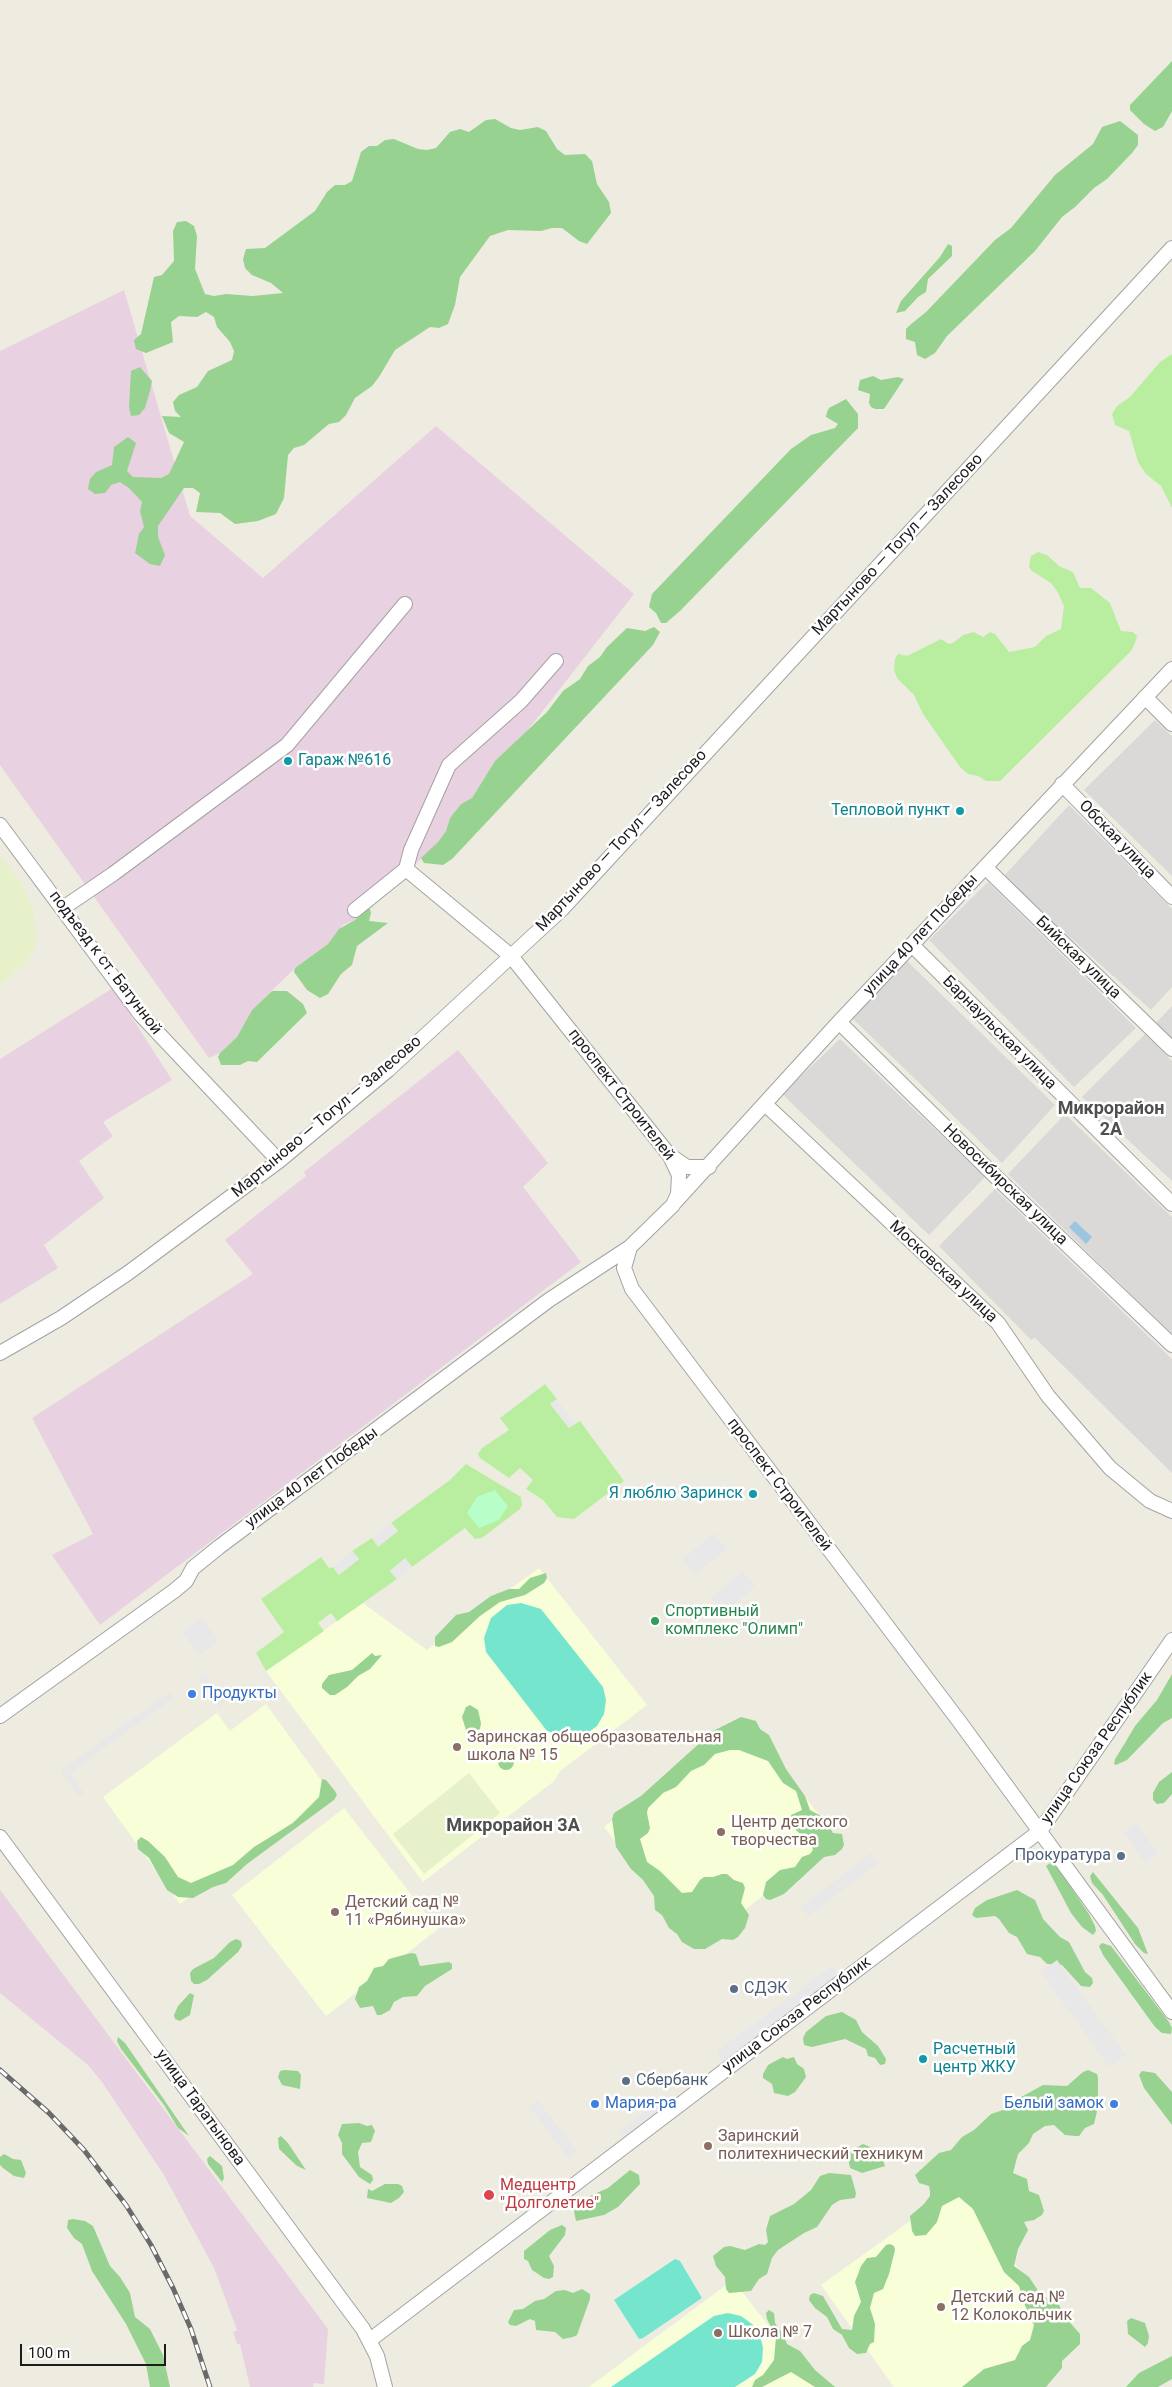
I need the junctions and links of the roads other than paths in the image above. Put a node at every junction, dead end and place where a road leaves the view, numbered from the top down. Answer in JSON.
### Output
{"nodes":[{"id":1,"x":1172,"y":248,"type":"edge"},
{"id":2,"x":405,"y":604,"type":"dead end"},
{"id":3,"x":556,"y":661,"type":"dead end"},
{"id":4,"x":1172,"y":669,"type":"edge"},
{"id":5,"x":1145,"y":697,"type":"junction"},
{"id":6,"x":1172,"y":724,"type":"edge"},
{"id":7,"x":1062,"y":784,"type":"junction"},
{"id":8,"x":0,"y":825,"type":"edge"},
{"id":9,"x":985,"y":867,"type":"junction"},
{"id":10,"x":406,"y":869,"type":"junction"},
{"id":11,"x":1172,"y":897,"type":"edge"},
{"id":12,"x":63,"y":908,"type":"junction"},
{"id":13,"x":355,"y":910,"type":"dead end"},
{"id":14,"x":912,"y":946,"type":"junction"},
{"id":15,"x":511,"y":956,"type":"junction"},
{"id":16,"x":839,"y":1022,"type":"junction"},
{"id":17,"x":1172,"y":1049,"type":"edge"},
{"id":18,"x":765,"y":1104,"type":"junction"},
{"id":19,"x":670,"y":1156,"type":"junction"},
{"id":20,"x":279,"y":1161,"type":"junction"},
{"id":21,"x":709,"y":1167,"type":"junction"},
{"id":22,"x":1172,"y":1204,"type":"edge"},
{"id":23,"x":673,"y":1205,"type":"junction"},
{"id":24,"x":630,"y":1247,"type":"junction"},
{"id":25,"x":584,"y":1277,"type":"junction"},
{"id":26,"x":628,"y":1281,"type":"junction"},
{"id":27,"x":1172,"y":1345,"type":"edge"},
{"id":28,"x":0,"y":1353,"type":"edge"},
{"id":29,"x":1172,"y":1511,"type":"edge"},
{"id":30,"x":1172,"y":1640,"type":"edge"},
{"id":31,"x":0,"y":1716,"type":"edge"},
{"id":32,"x":1040,"y":1831,"type":"junction"},
{"id":33,"x":0,"y":1837,"type":"edge"},
{"id":34,"x":1172,"y":2012,"type":"edge"},
{"id":35,"x":370,"y":2340,"type":"junction"},
{"id":36,"x":385,"y":2387,"type":"edge"}],
"edges":[{"from":1,"to":15,"type":"street","name":"Мартыново — Тогул — Залесово"},
{"from":2,"to":12,"type":"street"},
{"from":3,"to":10,"type":"street"},
{"from":4,"to":5,"type":"street","name":"улица 40 лет Победы"},
{"from":5,"to":6,"type":"street"},
{"from":5,"to":7,"type":"street","name":"улица 40 лет Победы"},
{"from":7,"to":9,"type":"street","name":"улица 40 лет Победы"},
{"from":7,"to":11,"type":"street","name":"Обская улица"},
{"from":8,"to":12,"type":"street","name":"подъезд к ст. Батунной"},
{"from":9,"to":14,"type":"street","name":"улица 40 лет Победы"},
{"from":9,"to":17,"type":"street","name":"Бийская улица"},
{"from":10,"to":13,"type":"street"},
{"from":10,"to":15,"type":"street","name":"проспект Строителей"},
{"from":12,"to":20,"type":"street","name":"подъезд к ст. Батунной"},
{"from":14,"to":16,"type":"street","name":"улица 40 лет Победы"},
{"from":14,"to":22,"type":"street","name":"Барнаульская улица"},
{"from":15,"to":19,"type":"street","name":"проспект Строителей"},
{"from":15,"to":20,"type":"street","name":"Мартыново — Тогул — Залесово"},
{"from":16,"to":18,"type":"street","name":"улица 40 лет Победы"},
{"from":16,"to":27,"type":"street","name":"Новосибирская улица"},
{"from":18,"to":21,"type":"street","name":"улица 40 лет Победы"},
{"from":18,"to":29,"type":"street","name":"Московская улица"},
{"from":19,"to":21,"type":"street"},
{"from":19,"to":23,"type":"street","name":"проспект Строителей"},
{"from":20,"to":28,"type":"street","name":"Мартыново — Тогул — Залесово"},
{"from":21,"to":23,"type":"street","name":"улица 40 лет Победы"},
{"from":23,"to":24,"type":"street"},
{"from":24,"to":25,"type":"street","name":"улица 40 лет Победы"},
{"from":24,"to":26,"type":"street","name":"проспект Строителей"},
{"from":25,"to":26,"type":"street"},
{"from":25,"to":31,"type":"street","name":"улица 40 лет Победы"},
{"from":26,"to":32,"type":"street","name":"проспект Строителей"},
{"from":30,"to":32,"type":"street","name":"улица Союза Республик"},
{"from":32,"to":34,"type":"street","name":"проспект Строителей"},
{"from":32,"to":35,"type":"street","name":"улица Союза Республик"},
{"from":33,"to":35,"type":"street","name":"улица Таратынова"},
{"from":35,"to":36,"type":"street","name":"улица Таратынова"}]}
